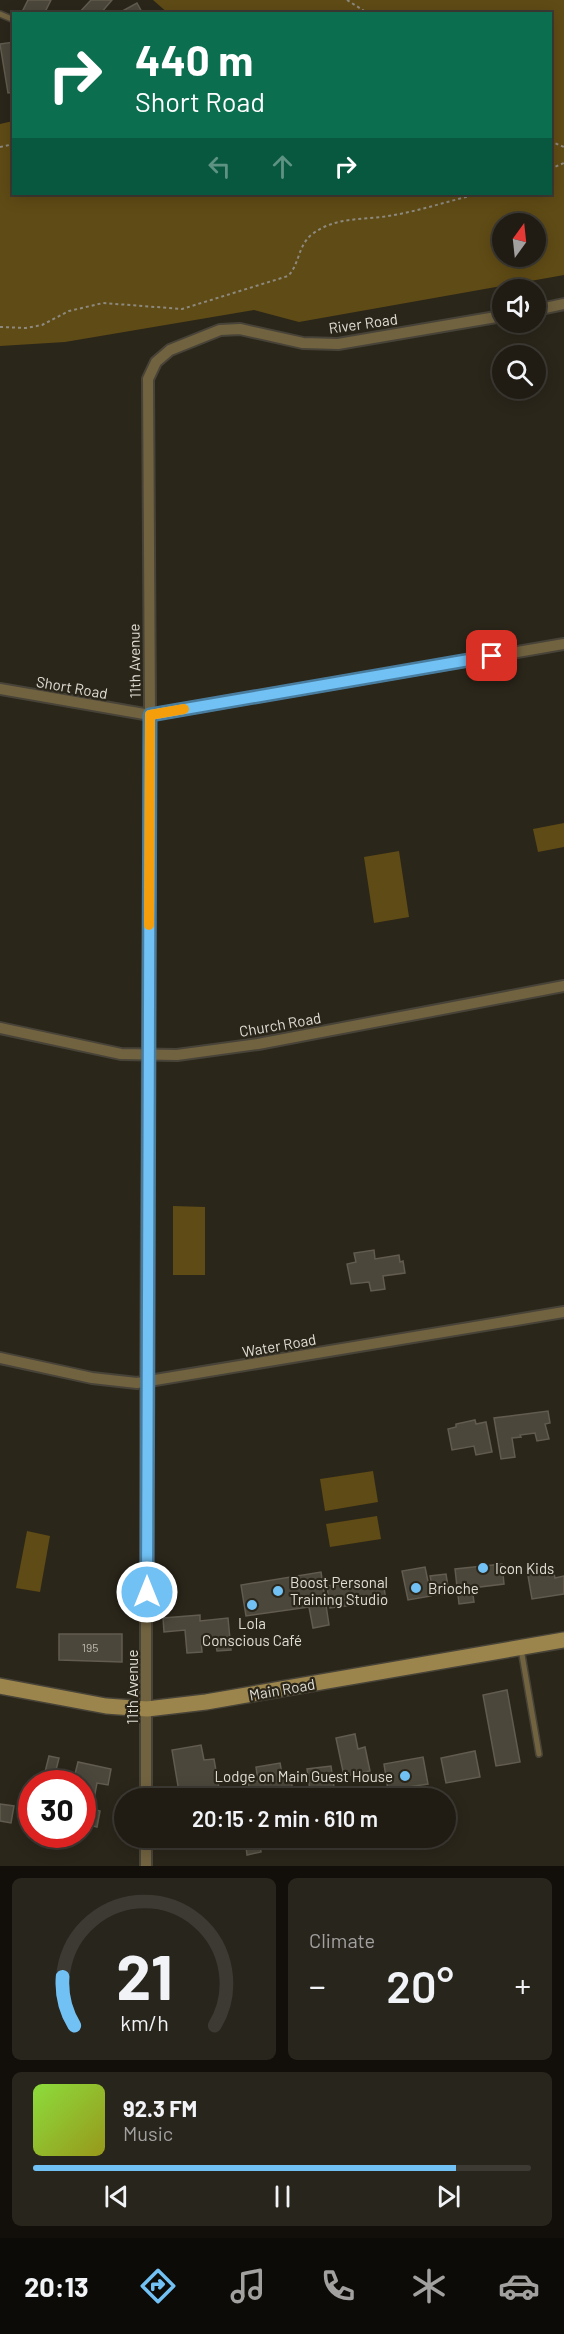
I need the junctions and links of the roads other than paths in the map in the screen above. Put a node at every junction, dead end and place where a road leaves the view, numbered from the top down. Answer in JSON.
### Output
{"nodes":[{"id":1,"x":564,"y":304,"type":"edge"},
{"id":2,"x":546,"y":308,"type":"edge"},
{"id":3,"x":492,"y":318,"type":"edge"},
{"id":4,"x":194,"y":339,"type":"joint"},
{"id":5,"x":564,"y":644,"type":"edge"},
{"id":6,"x":0,"y":689,"type":"edge"},
{"id":7,"x":150,"y":715,"type":"junction"},
{"id":8,"x":564,"y":986,"type":"edge"},
{"id":9,"x":0,"y":1028,"type":"edge"},
{"id":10,"x":148,"y":1056,"type":"junction"},
{"id":11,"x":564,"y":1312,"type":"edge"},
{"id":12,"x":0,"y":1358,"type":"edge"},
{"id":13,"x":146,"y":1381,"type":"junction"},
{"id":14,"x":564,"y":1640,"type":"edge"},
{"id":15,"x":520,"y":1647,"type":"junction"},
{"id":16,"x":0,"y":1686,"type":"edge"},
{"id":17,"x":147,"y":1708,"type":"junction"},
{"id":18,"x":539,"y":1754,"type":"dead end"},
{"id":19,"x":146,"y":1788,"type":"edge"},
{"id":20,"x":146,"y":1848,"type":"edge"},
{"id":21,"x":146,"y":1866,"type":"edge"}],
"edges":[{"from":1,"to":2,"type":"street"},
{"from":3,"to":4,"type":"street","name":"River Road"},
{"from":4,"to":7,"type":"street","name":"11th Avenue"},
{"from":5,"to":7,"type":"street","name":"Short Road"},
{"from":6,"to":7,"type":"street","name":"Short Road"},
{"from":7,"to":10,"type":"street","name":"11th Avenue"},
{"from":8,"to":10,"type":"street","name":"Church Road"},
{"from":9,"to":10,"type":"street","name":"Church Road"},
{"from":10,"to":13,"type":"street","name":"11th Avenue"},
{"from":11,"to":13,"type":"street","name":"Water Road"},
{"from":12,"to":13,"type":"street","name":"Water Road"},
{"from":13,"to":17,"type":"street","name":"11th Avenue"},
{"from":14,"to":15,"type":"main road","name":"Main Road"},
{"from":15,"to":17,"type":"main road","name":"Main Road"},
{"from":15,"to":18,"type":"lane"},
{"from":16,"to":17,"type":"main road","name":"Main Road"},
{"from":17,"to":19,"type":"street","name":"11th Avenue"},
{"from":20,"to":21,"type":"street"}]}
